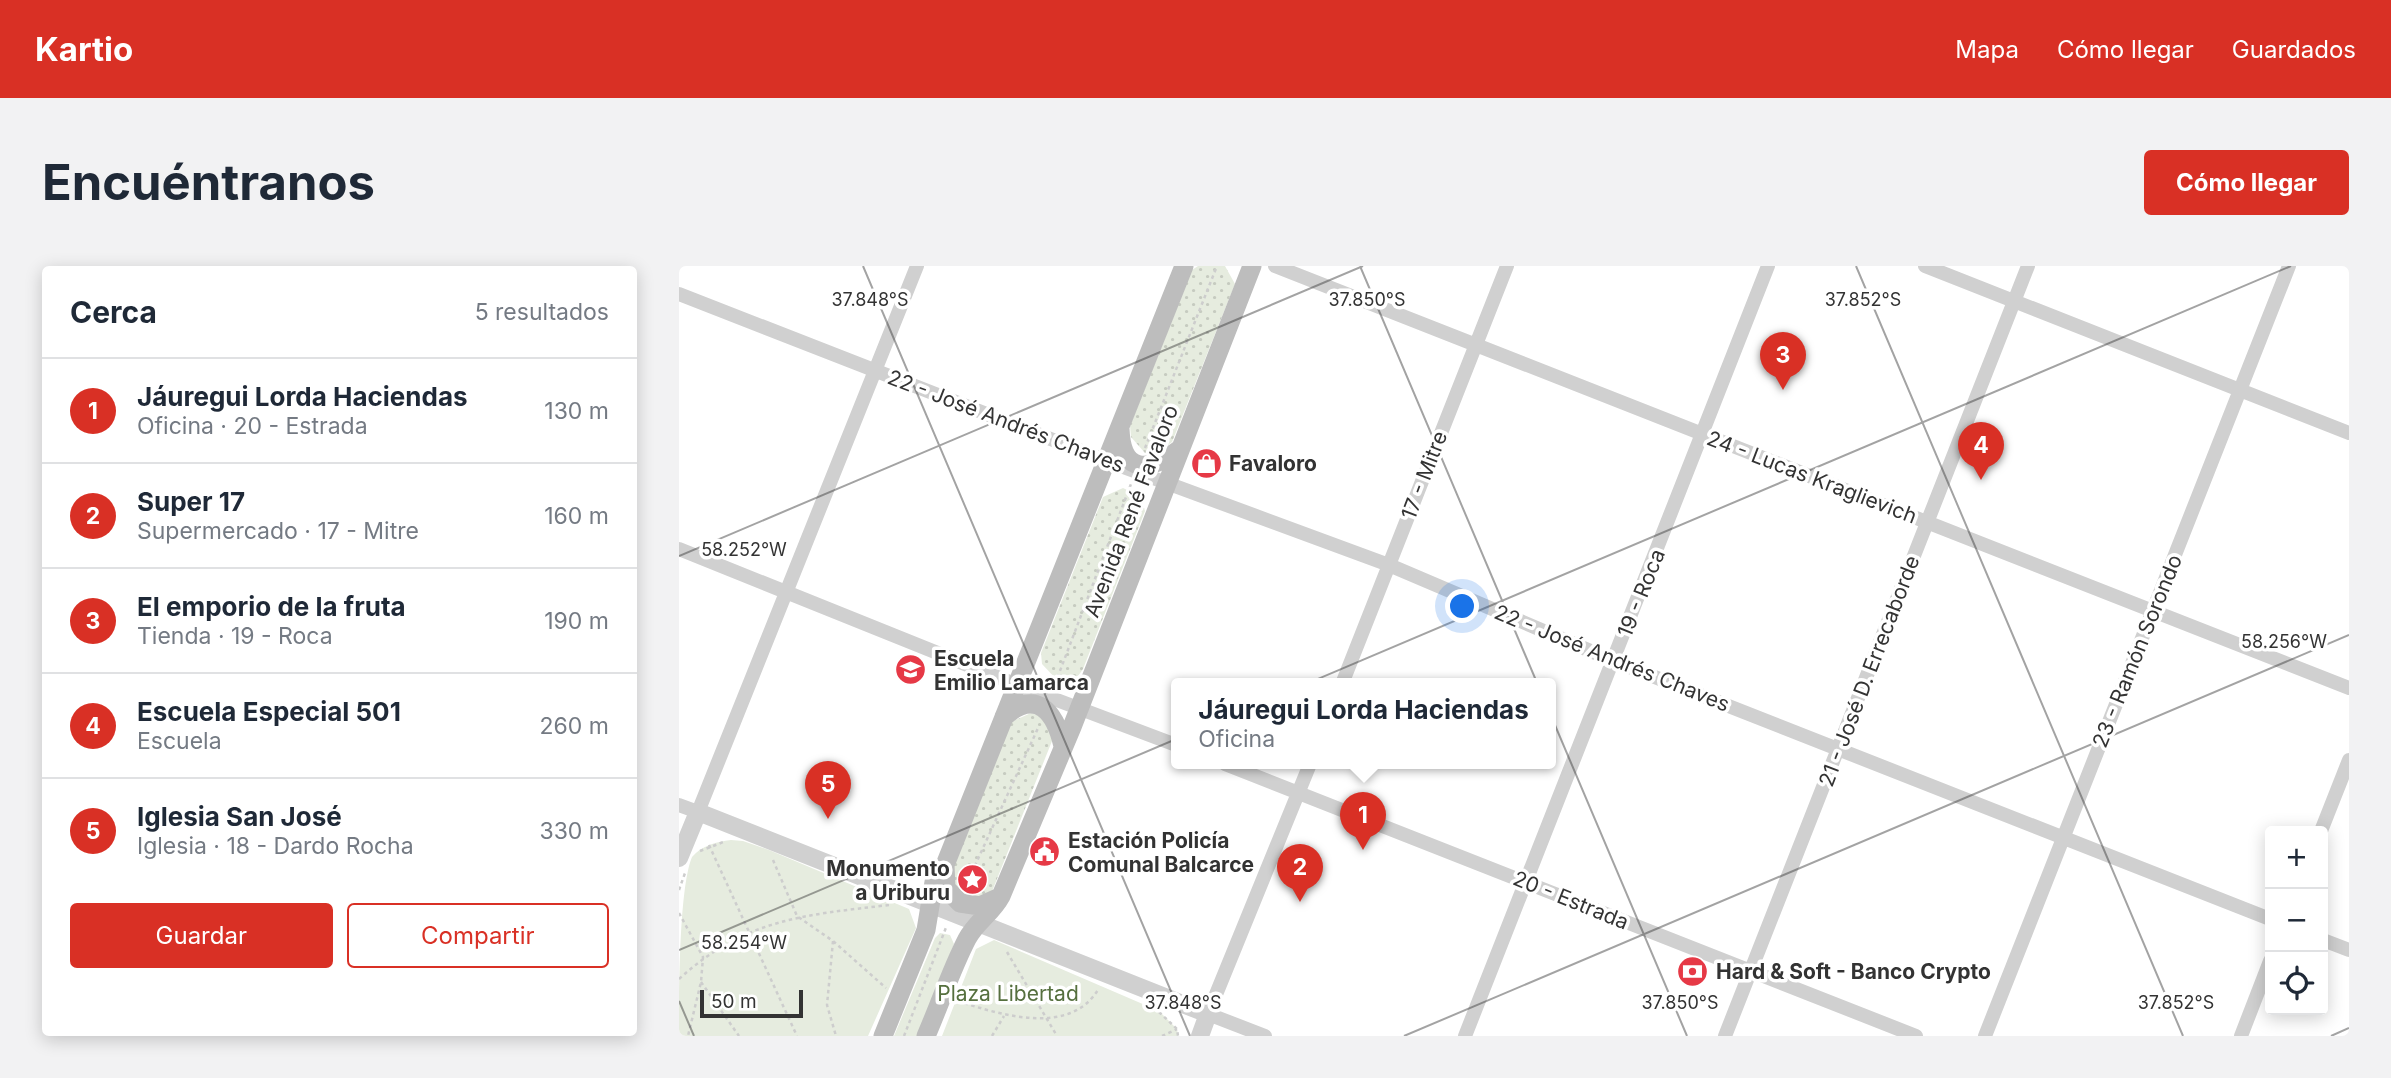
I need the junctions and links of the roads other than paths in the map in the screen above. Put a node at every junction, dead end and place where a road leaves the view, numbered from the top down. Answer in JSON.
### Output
{"nodes":[{"id":1,"x":917,"y":266,"type":"edge"},
{"id":2,"x":1237,"y":266,"type":"edge"},
{"id":3,"x":1252,"y":266,"type":"edge"},
{"id":4,"x":1275,"y":266,"type":"edge"},
{"id":5,"x":1507,"y":266,"type":"edge"},
{"id":6,"x":1768,"y":266,"type":"edge"},
{"id":7,"x":1925,"y":266,"type":"edge"},
{"id":8,"x":2028,"y":266,"type":"edge"},
{"id":9,"x":2289,"y":266,"type":"edge"},
{"id":10,"x":1184,"y":267,"type":"edge"},
{"id":11,"x":1241,"y":293,"type":"junction"},
{"id":12,"x":679,"y":294,"type":"edge"},
{"id":13,"x":2014,"y":302,"type":"junction"},
{"id":14,"x":1476,"y":345,"type":"junction"},
{"id":15,"x":876,"y":371,"type":"junction"},
{"id":16,"x":2240,"y":391,"type":"junction"},
{"id":17,"x":1120,"y":428,"type":"junction"},
{"id":18,"x":2349,"y":433,"type":"edge"},
{"id":19,"x":1704,"y":435,"type":"junction"},
{"id":20,"x":1180,"y":449,"type":"junction"},
{"id":21,"x":1107,"y":461,"type":"junction"},
{"id":22,"x":1137,"y":468,"type":"junction"},
{"id":23,"x":1167,"y":482,"type":"junction"},
{"id":24,"x":1927,"y":522,"type":"junction"},
{"id":25,"x":679,"y":549,"type":"edge"},
{"id":26,"x":1389,"y":565,"type":"junction"},
{"id":27,"x":789,"y":593,"type":"junction"},
{"id":28,"x":2153,"y":611,"type":"junction"},
{"id":29,"x":1614,"y":661,"type":"junction"},
{"id":30,"x":1344,"y":678,"type":"edge"},
{"id":31,"x":1017,"y":685,"type":"junction"},
{"id":32,"x":2349,"y":688,"type":"edge"},
{"id":33,"x":1049,"y":702,"type":"junction"},
{"id":34,"x":1079,"y":707,"type":"junction"},
{"id":35,"x":1004,"y":717,"type":"junction"},
{"id":36,"x":1171,"y":743,"type":"edge"},
{"id":37,"x":1063,"y":746,"type":"junction"},
{"id":38,"x":1838,"y":749,"type":"junction"},
{"id":39,"x":2349,"y":760,"type":"edge"},
{"id":40,"x":1239,"y":769,"type":"edge"},
{"id":41,"x":1308,"y":769,"type":"edge"},
{"id":42,"x":1299,"y":793,"type":"junction"},
{"id":43,"x":679,"y":804,"type":"edge"},
{"id":44,"x":698,"y":812,"type":"junction"},
{"id":45,"x":2323,"y":826,"type":"edge"},
{"id":46,"x":2063,"y":838,"type":"junction"},
{"id":47,"x":687,"y":861,"type":"edge"},
{"id":48,"x":945,"y":865,"type":"junction"},
{"id":49,"x":1527,"y":882,"type":"junction"},
{"id":50,"x":1001,"y":897,"type":"junction"},
{"id":51,"x":929,"y":903,"type":"junction"},
{"id":52,"x":956,"y":908,"type":"junction"},
{"id":53,"x":2265,"y":917,"type":"edge"},
{"id":54,"x":977,"y":923,"type":"junction"},
{"id":55,"x":2328,"y":942,"type":"edge"},
{"id":56,"x":2349,"y":950,"type":"edge"},
{"id":57,"x":1751,"y":971,"type":"junction"},
{"id":58,"x":2265,"y":974,"type":"edge"},
{"id":59,"x":1208,"y":1014,"type":"junction"},
{"id":60,"x":883,"y":1036,"type":"edge"},
{"id":61,"x":926,"y":1036,"type":"edge"},
{"id":62,"x":1200,"y":1036,"type":"edge"},
{"id":63,"x":1265,"y":1036,"type":"edge"},
{"id":64,"x":1465,"y":1036,"type":"edge"},
{"id":65,"x":1725,"y":1036,"type":"edge"},
{"id":66,"x":1916,"y":1036,"type":"edge"},
{"id":67,"x":1985,"y":1036,"type":"edge"},
{"id":68,"x":2241,"y":1036,"type":"edge"}],
"edges":[{"from":1,"to":15,"type":"street"},
{"from":2,"to":11,"type":"main road"},
{"from":3,"to":11,"type":"main road","name":"Avenida René Favaloro"},
{"from":4,"to":14,"type":"street","name":"24 - Lucas Kraglievich"},
{"from":5,"to":14,"type":"street","name":"17 - Mitre"},
{"from":6,"to":19,"type":"street","name":"19 - Roca"},
{"from":7,"to":13,"type":"street"},
{"from":8,"to":13,"type":"street","name":"21 - José D. Errecaborde"},
{"from":9,"to":16,"type":"street","name":"23 - Ramón Sorondo"},
{"from":10,"to":17,"type":"main road","name":"Avenida René Favaloro"},
{"from":11,"to":20,"type":"main road","name":"Avenida René Favaloro"},
{"from":12,"to":15,"type":"street","name":"22 - José Andrés Chaves"},
{"from":13,"to":16,"type":"street"},
{"from":13,"to":24,"type":"street","name":"21 - José D. Errecaborde"},
{"from":14,"to":19,"type":"street","name":"24 - Lucas Kraglievich"},
{"from":14,"to":26,"type":"street","name":"17 - Mitre"},
{"from":15,"to":21,"type":"street","name":"22 - José Andrés Chaves"},
{"from":15,"to":27,"type":"street"},
{"from":16,"to":18,"type":"street"},
{"from":16,"to":28,"type":"street","name":"23 - Ramón Sorondo"},
{"from":17,"to":21,"type":"main road","name":"Avenida René Favaloro"},
{"from":17,"to":22,"type":"main road"},
{"from":19,"to":24,"type":"street","name":"24 - Lucas Kraglievich"},
{"from":19,"to":29,"type":"street","name":"19 - Roca"},
{"from":20,"to":22,"type":"main road"},
{"from":20,"to":23,"type":"main road","name":"Avenida René Favaloro"},
{"from":21,"to":22,"type":"street","name":"22 - José Andrés Chaves"},
{"from":21,"to":31,"type":"main road","name":"Avenida René Favaloro"},
{"from":22,"to":23,"type":"street","name":"22 - José Andrés Chaves"},
{"from":23,"to":26,"type":"street","name":"22 - José Andrés Chaves"},
{"from":23,"to":34,"type":"main road","name":"Avenida René Favaloro"},
{"from":24,"to":28,"type":"street","name":"24 - Lucas Kraglievich"},
{"from":24,"to":38,"type":"street","name":"21 - José D. Errecaborde"},
{"from":25,"to":27,"type":"street"},
{"from":26,"to":29,"type":"street","name":"22 - José Andrés Chaves"},
{"from":26,"to":30,"type":"street","name":"17 - Mitre"},
{"from":27,"to":31,"type":"street"},
{"from":27,"to":44,"type":"street"},
{"from":28,"to":32,"type":"street","name":"24 - Lucas Kraglievich"},
{"from":28,"to":46,"type":"street","name":"23 - Ramón Sorondo"},
{"from":29,"to":38,"type":"street","name":"22 - José Andrés Chaves"},
{"from":29,"to":49,"type":"street","name":"19 - Roca"},
{"from":31,"to":33,"type":"street"},
{"from":31,"to":35,"type":"main road","name":"Avenida René Favaloro"},
{"from":33,"to":34,"type":"street"},
{"from":33,"to":35,"type":"main road"},
{"from":33,"to":37,"type":"main road"},
{"from":34,"to":36,"type":"street"},
{"from":34,"to":37,"type":"main road","name":"Avenida René Favaloro"},
{"from":35,"to":48,"type":"main road","name":"Avenida René Favaloro"},
{"from":37,"to":50,"type":"main road","name":"Avenida René Favaloro"},
{"from":38,"to":46,"type":"street","name":"22 - José Andrés Chaves"},
{"from":38,"to":57,"type":"street","name":"21 - José D. Errecaborde"},
{"from":39,"to":45,"type":"street"},
{"from":40,"to":42,"type":"street","name":"20 - Estrada"},
{"from":41,"to":42,"type":"street"},
{"from":42,"to":49,"type":"street","name":"20 - Estrada"},
{"from":42,"to":59,"type":"street"},
{"from":43,"to":44,"type":"street"},
{"from":44,"to":47,"type":"street"},
{"from":44,"to":51,"type":"street"},
{"from":46,"to":53,"type":"street","name":"22 - José Andrés Chaves"},
{"from":46,"to":67,"type":"street","name":"23 - Ramón Sorondo"},
{"from":48,"to":51,"type":"main road","name":"Avenida René Favaloro"},
{"from":48,"to":52,"type":"main road"},
{"from":49,"to":57,"type":"street","name":"20 - Estrada"},
{"from":49,"to":64,"type":"street","name":"19 - Roca"},
{"from":50,"to":52,"type":"main road"},
{"from":50,"to":54,"type":"main road","name":"Avenida René Favaloro"},
{"from":51,"to":52,"type":"street"},
{"from":51,"to":60,"type":"main road","name":"Avenida René Favaloro"},
{"from":52,"to":54,"type":"street"},
{"from":54,"to":59,"type":"street"},
{"from":54,"to":61,"type":"main road","name":"Avenida René Favaloro"},
{"from":55,"to":56,"type":"street"},
{"from":57,"to":65,"type":"street","name":"21 - José D. Errecaborde"},
{"from":57,"to":66,"type":"street","name":"20 - Estrada"},
{"from":58,"to":68,"type":"street"},
{"from":59,"to":62,"type":"street"},
{"from":59,"to":63,"type":"street"}]}
